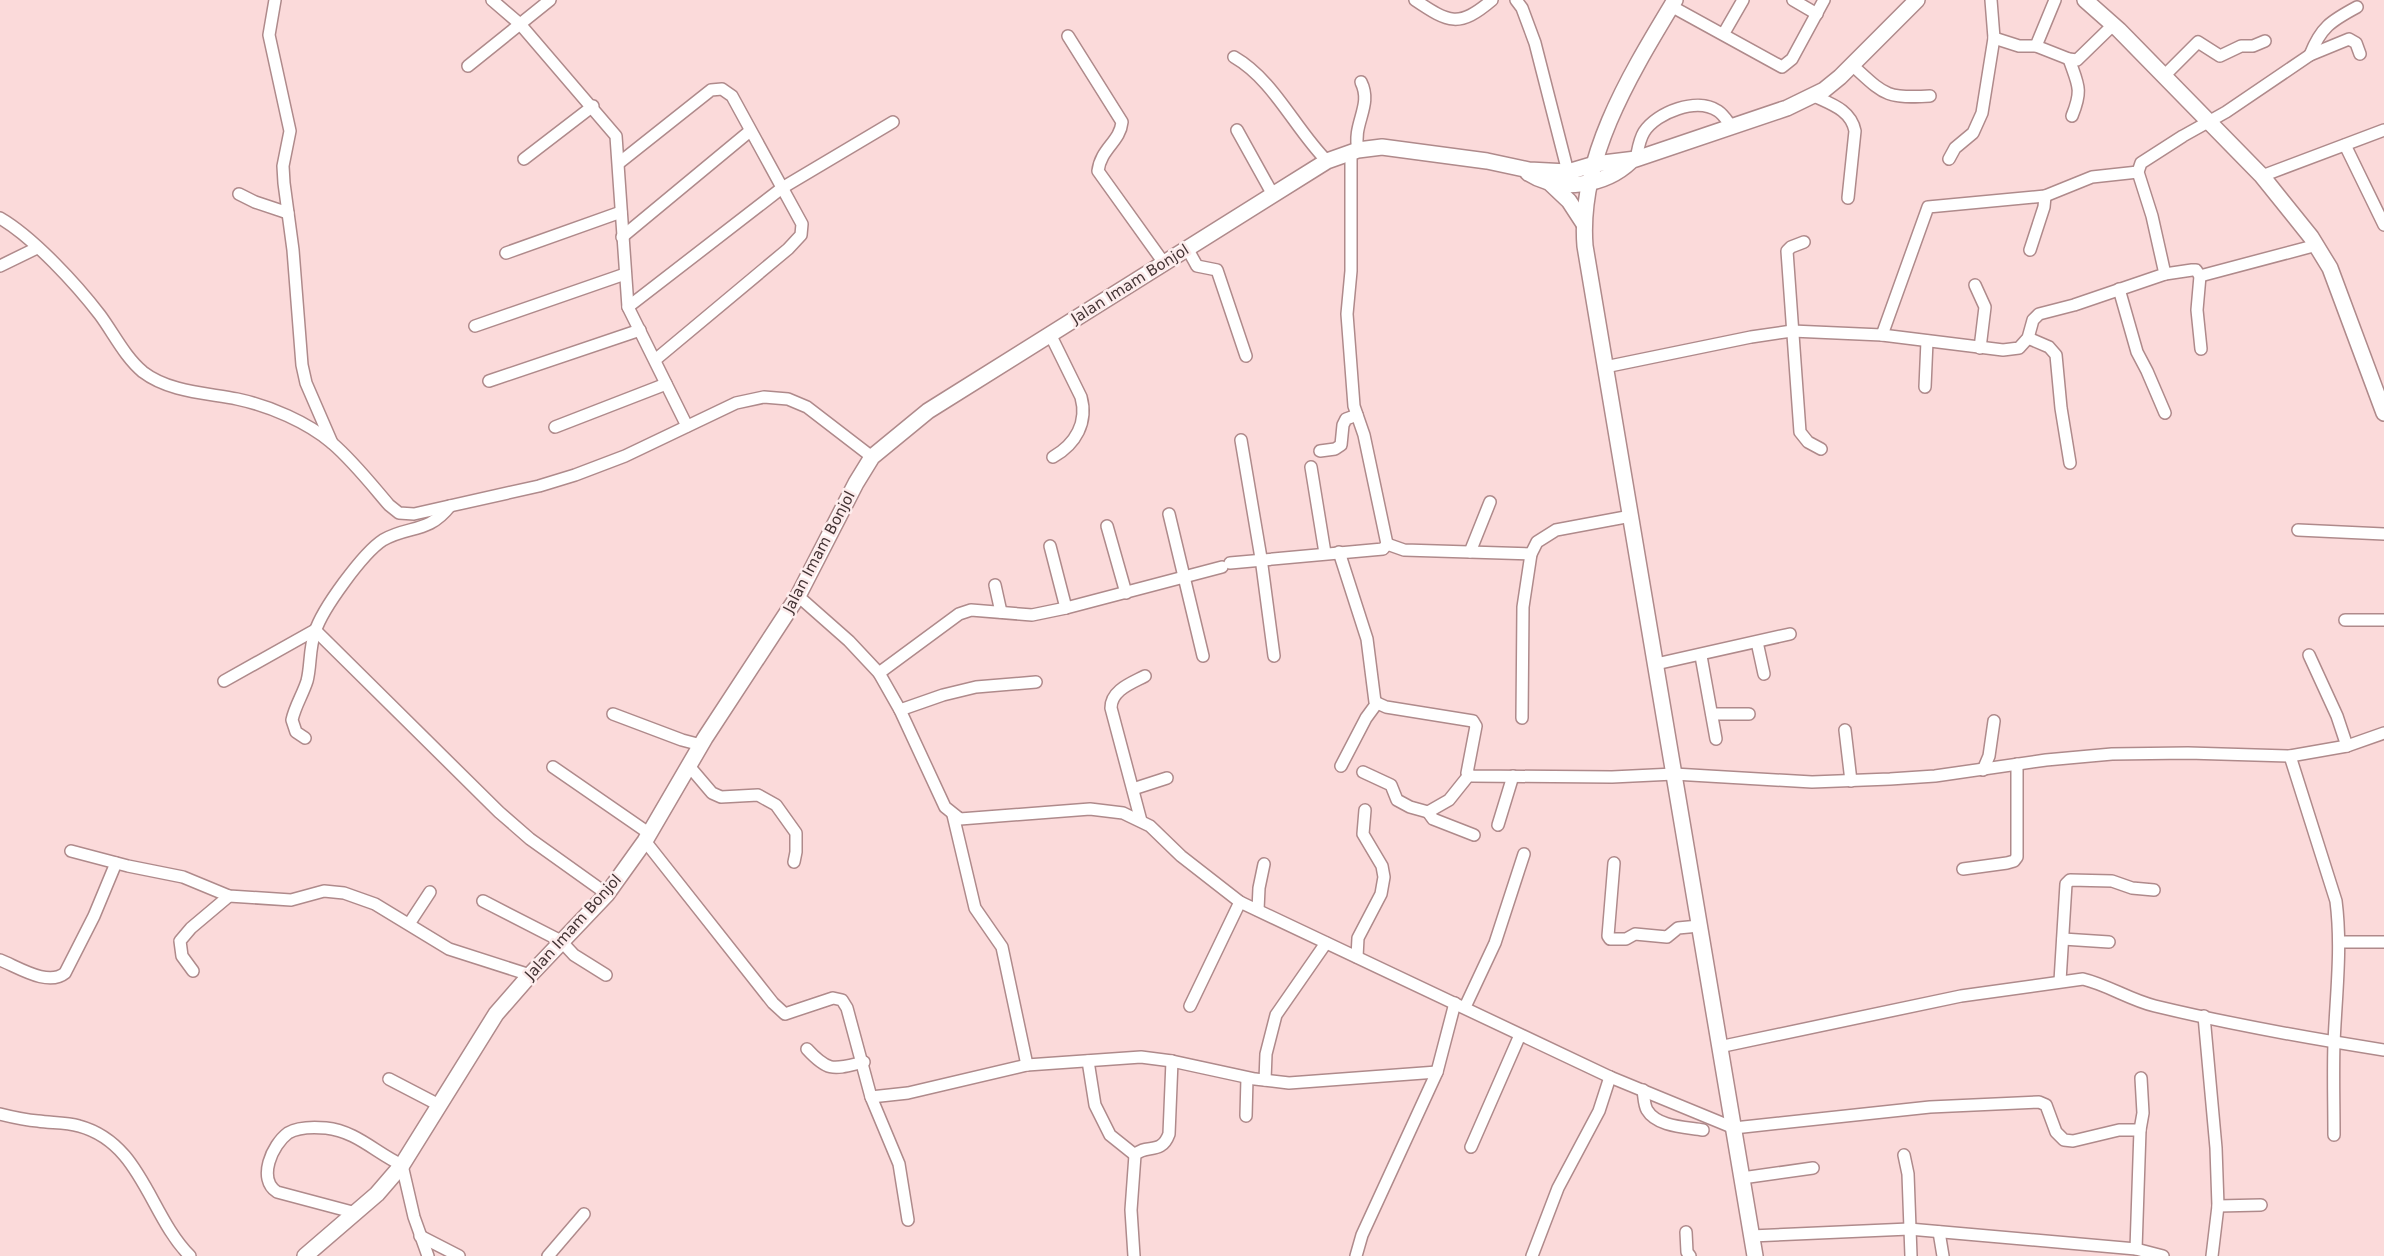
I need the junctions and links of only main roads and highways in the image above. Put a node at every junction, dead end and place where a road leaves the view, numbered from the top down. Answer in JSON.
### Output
{"nodes":[{"id":1,"x":1917,"y":0,"type":"edge"},
{"id":2,"x":2085,"y":0,"type":"edge"},
{"id":3,"x":1673,"y":3,"type":"edge"},
{"id":4,"x":1634,"y":159,"type":"junction"},
{"id":5,"x":1595,"y":164,"type":"junction"},
{"id":6,"x":1518,"y":167,"type":"junction"},
{"id":7,"x":1550,"y":183,"type":"junction"},
{"id":8,"x":1590,"y":183,"type":"junction"},
{"id":9,"x":1584,"y":224,"type":"junction"},
{"id":10,"x":2384,"y":413,"type":"edge"},
{"id":11,"x":305,"y":1256,"type":"edge"},
{"id":12,"x":1755,"y":1256,"type":"edge"}],
"edges":[{"from":1,"to":4,"type":"main road"},
{"from":2,"to":10,"type":"main road"},
{"from":3,"to":5,"type":"main road"},
{"from":4,"to":5,"type":"main road","name":"Jalan Imam Bonjol"},
{"from":4,"to":8,"type":"main road"},
{"from":5,"to":6,"type":"main road","name":"Jalan Imam Bonjol"},
{"from":5,"to":8,"type":"main road"},
{"from":6,"to":7,"type":"main road","name":"Jalan Imam Bonjol"},
{"from":6,"to":11,"type":"main road","name":"Jalan Imam Bonjol"},
{"from":7,"to":8,"type":"main road","name":"Jalan Imam Bonjol"},
{"from":7,"to":9,"type":"main road"},
{"from":8,"to":9,"type":"main road"},
{"from":9,"to":12,"type":"main road"}]}
